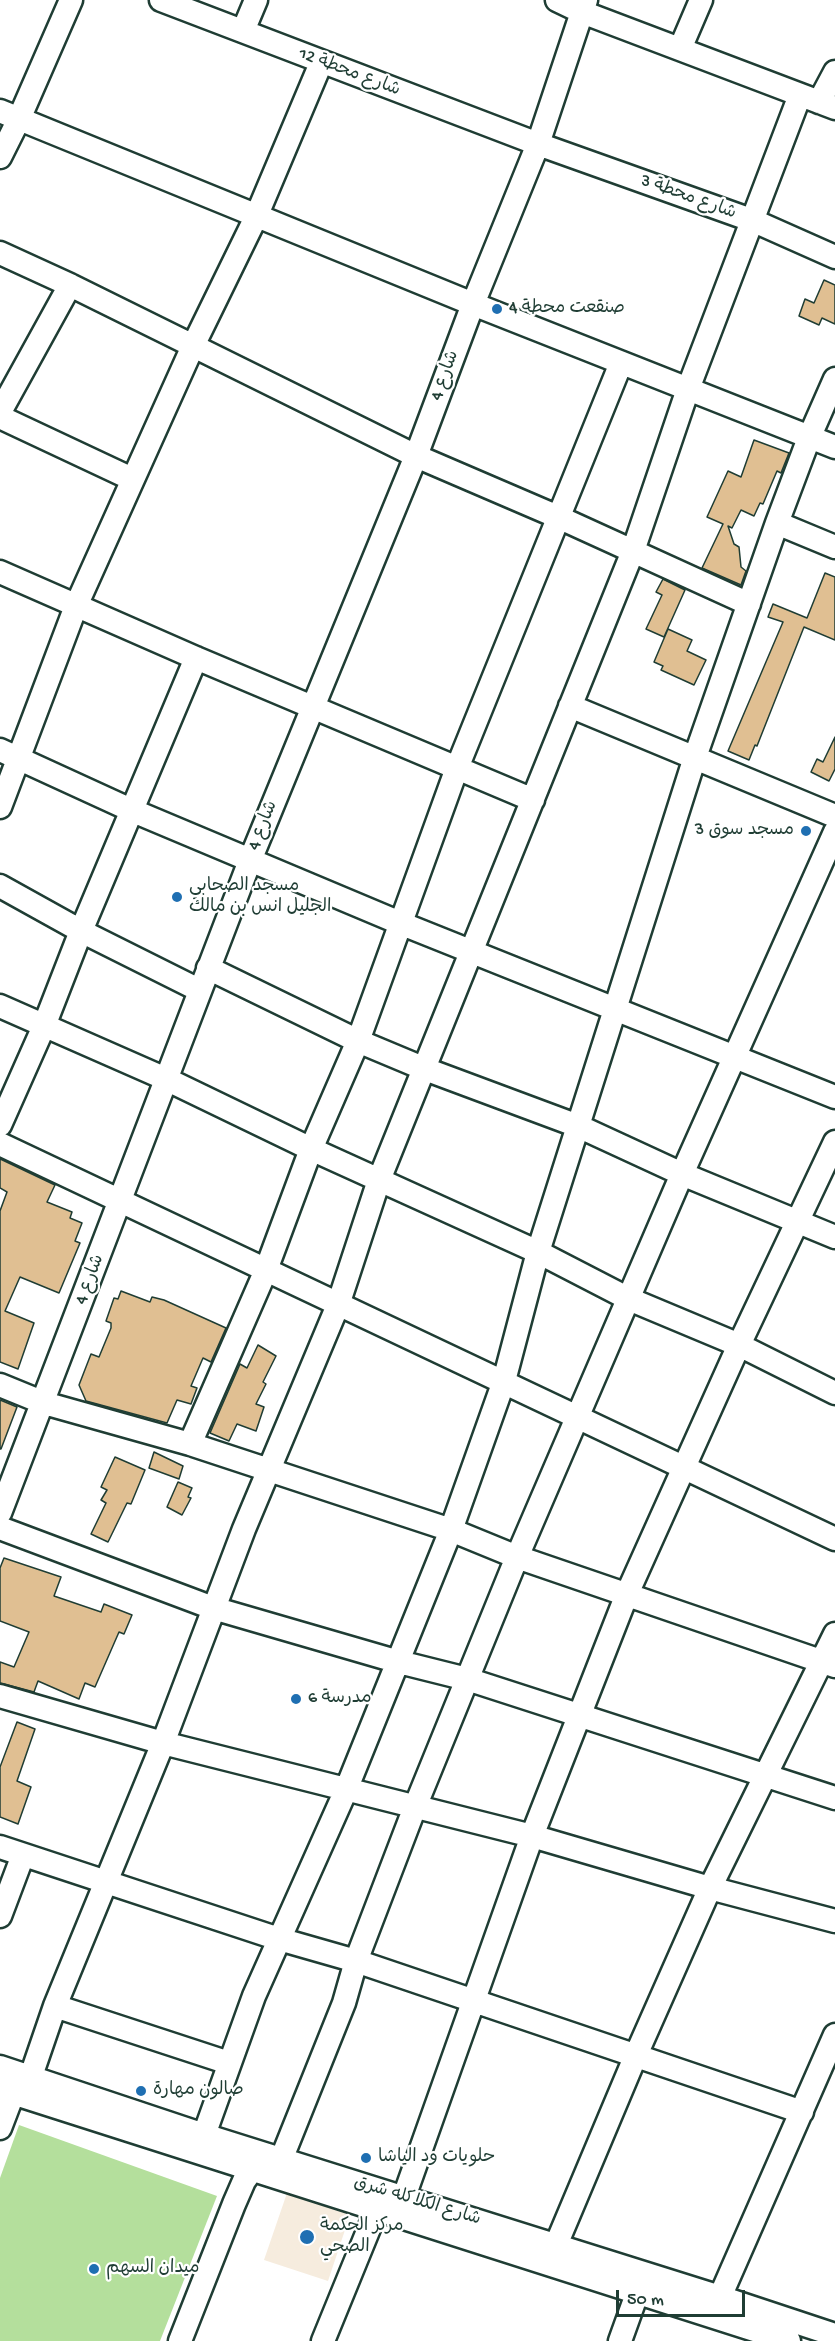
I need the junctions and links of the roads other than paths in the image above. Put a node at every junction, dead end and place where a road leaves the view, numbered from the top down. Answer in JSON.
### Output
{"nodes":[{"id":1,"x":70,"y":0,"type":"edge"},
{"id":2,"x":161,"y":0,"type":"edge"},
{"id":3,"x":256,"y":0,"type":"edge"},
{"id":4,"x":557,"y":0,"type":"edge"},
{"id":5,"x":701,"y":0,"type":"edge"},
{"id":6,"x":584,"y":6,"type":"edge"},
{"id":7,"x":243,"y":31,"type":"junction"},
{"id":8,"x":680,"y":49,"type":"junction"},
{"id":9,"x":321,"y":63,"type":"junction"},
{"id":10,"x":835,"y":72,"type":"edge"},
{"id":11,"x":818,"y":102,"type":"edge"},
{"id":12,"x":9,"y":115,"type":"edge"},
{"id":13,"x":538,"y":144,"type":"junction"},
{"id":14,"x":0,"y":157,"type":"edge"},
{"id":15,"x":256,"y":217,"type":"junction"},
{"id":16,"x":754,"y":221,"type":"junction"},
{"id":17,"x":0,"y":254,"type":"edge"},
{"id":18,"x":835,"y":257,"type":"edge"},
{"id":19,"x":70,"y":285,"type":"junction"},
{"id":20,"x":473,"y":304,"type":"junction"},
{"id":21,"x":193,"y":346,"type":"junction"},
{"id":22,"x":621,"y":363,"type":"junction"},
{"id":23,"x":835,"y":379,"type":"edge"},
{"id":24,"x":688,"y":389,"type":"junction"},
{"id":25,"x":0,"y":412,"type":"edge"},
{"id":26,"x":0,"y":417,"type":"edge"},
{"id":27,"x":809,"y":438,"type":"junction"},
{"id":28,"x":835,"y":447,"type":"edge"},
{"id":29,"x":417,"y":456,"type":"junction"},
{"id":30,"x":132,"y":479,"type":"junction"},
{"id":31,"x":558,"y":517,"type":"junction"},
{"id":32,"x":777,"y":523,"type":"junction"},
{"id":33,"x":835,"y":547,"type":"edge"},
{"id":34,"x":633,"y":550,"type":"junction"},
{"id":35,"x":0,"y":572,"type":"edge"},
{"id":36,"x":748,"y":604,"type":"junction"},
{"id":37,"x":76,"y":606,"type":"junction"},
{"id":38,"x":196,"y":658,"type":"junction"},
{"id":39,"x":313,"y":706,"type":"junction"},
{"id":40,"x":570,"y":706,"type":"junction"},
{"id":41,"x":9,"y":754,"type":"edge"},
{"id":42,"x":695,"y":757,"type":"junction"},
{"id":43,"x":457,"y":768,"type":"junction"},
{"id":44,"x":533,"y":800,"type":"junction"},
{"id":45,"x":0,"y":807,"type":"edge"},
{"id":46,"x":131,"y":810,"type":"junction"},
{"id":47,"x":835,"y":816,"type":"edge"},
{"id":48,"x":835,"y":832,"type":"edge"},
{"id":49,"x":251,"y":858,"type":"junction"},
{"id":50,"x":0,"y":886,"type":"edge"},
{"id":51,"x":400,"y":923,"type":"junction"},
{"id":52,"x":81,"y":931,"type":"junction"},
{"id":53,"x":472,"y":951,"type":"junction"},
{"id":54,"x":208,"y":968,"type":"junction"},
{"id":55,"x":199,"y":990,"type":"junction"},
{"id":56,"x":0,"y":1006,"type":"edge"},
{"id":57,"x":616,"y":1009,"type":"junction"},
{"id":58,"x":44,"y":1026,"type":"junction"},
{"id":59,"x":358,"y":1041,"type":"junction"},
{"id":60,"x":735,"y":1055,"type":"junction"},
{"id":61,"x":425,"y":1069,"type":"junction"},
{"id":62,"x":166,"y":1079,"type":"junction"},
{"id":63,"x":835,"y":1097,"type":"edge"},
{"id":64,"x":0,"y":1125,"type":"edge"},
{"id":65,"x":578,"y":1126,"type":"junction"},
{"id":66,"x":835,"y":1142,"type":"edge"},
{"id":67,"x":0,"y":1144,"type":"edge"},
{"id":68,"x":310,"y":1149,"type":"junction"},
{"id":69,"x":682,"y":1174,"type":"junction"},
{"id":70,"x":379,"y":1180,"type":"junction"},
{"id":71,"x":121,"y":1202,"type":"junction"},
{"id":72,"x":799,"y":1221,"type":"junction"},
{"id":73,"x":835,"y":1237,"type":"edge"},
{"id":74,"x":538,"y":1252,"type":"junction"},
{"id":75,"x":267,"y":1270,"type":"junction"},
{"id":76,"x":629,"y":1299,"type":"junction"},
{"id":77,"x":338,"y":1305,"type":"junction"},
{"id":78,"x":739,"y":1345,"type":"junction"},
{"id":79,"x":504,"y":1381,"type":"junction"},
{"id":80,"x":0,"y":1385,"type":"edge"},
{"id":81,"x":835,"y":1393,"type":"edge"},
{"id":82,"x":44,"y":1403,"type":"junction"},
{"id":83,"x":578,"y":1416,"type":"junction"},
{"id":84,"x":190,"y":1444,"type":"junction"},
{"id":85,"x":684,"y":1467,"type":"junction"},
{"id":86,"x":268,"y":1470,"type":"junction"},
{"id":87,"x":0,"y":1513,"type":"edge"},
{"id":88,"x":0,"y":1528,"type":"edge"},
{"id":89,"x":451,"y":1530,"type":"junction"},
{"id":90,"x":835,"y":1539,"type":"edge"},
{"id":91,"x":517,"y":1557,"type":"junction"},
{"id":92,"x":627,"y":1594,"type":"junction"},
{"id":93,"x":213,"y":1608,"type":"junction"},
{"id":94,"x":835,"y":1634,"type":"edge"},
{"id":95,"x":399,"y":1662,"type":"junction"},
{"id":96,"x":828,"y":1664,"type":"edge"},
{"id":97,"x":467,"y":1678,"type":"junction"},
{"id":98,"x":0,"y":1696,"type":"edge"},
{"id":99,"x":578,"y":1716,"type":"junction"},
{"id":100,"x":163,"y":1743,"type":"junction"},
{"id":101,"x":766,"y":1775,"type":"junction"},
{"id":102,"x":346,"y":1790,"type":"junction"},
{"id":103,"x":835,"y":1798,"type":"edge"},
{"id":104,"x":415,"y":1807,"type":"junction"},
{"id":105,"x":532,"y":1836,"type":"junction"},
{"id":106,"x":0,"y":1847,"type":"edge"},
{"id":107,"x":23,"y":1855,"type":"junction"},
{"id":108,"x":106,"y":1883,"type":"junction"},
{"id":109,"x":710,"y":1888,"type":"junction"},
{"id":110,"x":0,"y":1916,"type":"edge"},
{"id":111,"x":835,"y":1921,"type":"edge"},
{"id":112,"x":279,"y":1939,"type":"junction"},
{"id":113,"x":356,"y":1961,"type":"junction"},
{"id":114,"x":473,"y":2001,"type":"junction"},
{"id":115,"x":55,"y":2006,"type":"junction"},
{"id":116,"x":835,"y":2035,"type":"edge"},
{"id":117,"x":636,"y":2055,"type":"junction"},
{"id":118,"x":229,"y":2062,"type":"junction"},
{"id":119,"x":0,"y":2067,"type":"edge"},
{"id":120,"x":31,"y":2076,"type":"junction"},
{"id":121,"x":6,"y":2092,"type":"edge"},
{"id":122,"x":802,"y":2112,"type":"junction"},
{"id":123,"x":0,"y":2128,"type":"edge"},
{"id":124,"x":204,"y":2135,"type":"junction"},
{"id":125,"x":281,"y":2160,"type":"junction"},
{"id":126,"x":252,"y":2170,"type":"junction"},
{"id":127,"x":404,"y":2197,"type":"junction"},
{"id":128,"x":377,"y":2209,"type":"junction"},
{"id":129,"x":556,"y":2245,"type":"junction"},
{"id":130,"x":638,"y":2291,"type":"junction"},
{"id":131,"x":720,"y":2297,"type":"junction"},
{"id":132,"x":835,"y":2335,"type":"edge"},
{"id":133,"x":759,"y":2336,"type":"edge"},
{"id":134,"x":328,"y":2340,"type":"edge"},
{"id":135,"x":180,"y":2341,"type":"edge"},
{"id":136,"x":620,"y":2341,"type":"edge"},
{"id":137,"x":789,"y":2341,"type":"edge"}],
"edges":[{"from":1,"to":12,"type":"street"},
{"from":2,"to":7,"type":"street","name":"شارع محطة 12"},
{"from":3,"to":7,"type":"street"},
{"from":4,"to":6,"type":"street"},
{"from":5,"to":8,"type":"street"},
{"from":6,"to":8,"type":"street"},
{"from":6,"to":13,"type":"street","name":"شارع 4"},
{"from":7,"to":9,"type":"street","name":"شارع محطة 12"},
{"from":8,"to":11,"type":"street"},
{"from":9,"to":13,"type":"street","name":"شارع محطة 12"},
{"from":9,"to":15,"type":"street"},
{"from":10,"to":11,"type":"street"},
{"from":11,"to":16,"type":"street"},
{"from":12,"to":14,"type":"street"},
{"from":12,"to":15,"type":"street"},
{"from":13,"to":16,"type":"street","name":"شارع محطة 3"},
{"from":13,"to":20,"type":"street","name":"شارع 4"},
{"from":15,"to":20,"type":"street"},
{"from":15,"to":21,"type":"street"},
{"from":16,"to":18,"type":"street","name":"شارع محطة 3"},
{"from":16,"to":24,"type":"street"},
{"from":17,"to":19,"type":"street"},
{"from":19,"to":21,"type":"street"},
{"from":19,"to":25,"type":"street"},
{"from":20,"to":22,"type":"street"},
{"from":20,"to":29,"type":"street","name":"شارع 4"},
{"from":21,"to":29,"type":"street"},
{"from":21,"to":30,"type":"street"},
{"from":22,"to":24,"type":"street"},
{"from":22,"to":31,"type":"street"},
{"from":23,"to":27,"type":"street"},
{"from":24,"to":27,"type":"street"},
{"from":24,"to":34,"type":"street"},
{"from":26,"to":30,"type":"street"},
{"from":27,"to":28,"type":"street"},
{"from":27,"to":32,"type":"street"},
{"from":29,"to":31,"type":"street"},
{"from":29,"to":39,"type":"street","name":"شارع 4"},
{"from":30,"to":37,"type":"street"},
{"from":31,"to":34,"type":"street"},
{"from":31,"to":43,"type":"street"},
{"from":32,"to":33,"type":"street"},
{"from":32,"to":36,"type":"street"},
{"from":34,"to":36,"type":"street"},
{"from":34,"to":40,"type":"street"},
{"from":35,"to":37,"type":"street"},
{"from":36,"to":42,"type":"street"},
{"from":37,"to":38,"type":"street"},
{"from":37,"to":41,"type":"street"},
{"from":38,"to":39,"type":"street"},
{"from":38,"to":46,"type":"street"},
{"from":39,"to":43,"type":"street"},
{"from":39,"to":49,"type":"street","name":"شارع 4"},
{"from":40,"to":42,"type":"street"},
{"from":40,"to":44,"type":"street"},
{"from":41,"to":45,"type":"street"},
{"from":41,"to":46,"type":"street"},
{"from":42,"to":47,"type":"street"},
{"from":42,"to":57,"type":"street"},
{"from":43,"to":44,"type":"street"},
{"from":43,"to":51,"type":"street"},
{"from":44,"to":53,"type":"street"},
{"from":46,"to":49,"type":"street"},
{"from":46,"to":52,"type":"street"},
{"from":48,"to":60,"type":"street"},
{"from":49,"to":51,"type":"street"},
{"from":49,"to":54,"type":"street","name":"شارع 4"},
{"from":50,"to":52,"type":"street"},
{"from":51,"to":53,"type":"street"},
{"from":51,"to":59,"type":"street"},
{"from":52,"to":55,"type":"street"},
{"from":52,"to":58,"type":"street"},
{"from":53,"to":57,"type":"street"},
{"from":53,"to":61,"type":"street"},
{"from":54,"to":55,"type":"street","name":"شارع 4"},
{"from":54,"to":59,"type":"street"},
{"from":55,"to":62,"type":"street","name":"شارع 4"},
{"from":56,"to":58,"type":"street"},
{"from":57,"to":60,"type":"street"},
{"from":57,"to":65,"type":"street"},
{"from":58,"to":62,"type":"street"},
{"from":58,"to":64,"type":"street"},
{"from":59,"to":61,"type":"street"},
{"from":59,"to":68,"type":"street"},
{"from":60,"to":63,"type":"street"},
{"from":60,"to":69,"type":"street"},
{"from":61,"to":65,"type":"street"},
{"from":61,"to":70,"type":"street"},
{"from":62,"to":68,"type":"street"},
{"from":62,"to":71,"type":"street","name":"شارع 4"},
{"from":65,"to":69,"type":"street"},
{"from":65,"to":74,"type":"street"},
{"from":66,"to":72,"type":"street"},
{"from":67,"to":71,"type":"street"},
{"from":68,"to":70,"type":"street"},
{"from":68,"to":75,"type":"street"},
{"from":69,"to":72,"type":"street"},
{"from":69,"to":76,"type":"street"},
{"from":70,"to":74,"type":"street"},
{"from":70,"to":77,"type":"street"},
{"from":71,"to":75,"type":"street"},
{"from":71,"to":82,"type":"street","name":"شارع 4"},
{"from":72,"to":73,"type":"street"},
{"from":72,"to":78,"type":"street"},
{"from":74,"to":76,"type":"street"},
{"from":74,"to":79,"type":"street"},
{"from":75,"to":77,"type":"street"},
{"from":75,"to":84,"type":"street"},
{"from":76,"to":78,"type":"street"},
{"from":76,"to":83,"type":"street"},
{"from":77,"to":79,"type":"street"},
{"from":77,"to":86,"type":"street"},
{"from":78,"to":81,"type":"street"},
{"from":78,"to":85,"type":"street"},
{"from":79,"to":83,"type":"street"},
{"from":79,"to":89,"type":"street"},
{"from":80,"to":82,"type":"street"},
{"from":82,"to":84,"type":"street"},
{"from":82,"to":87,"type":"street","name":"شارع 4"},
{"from":83,"to":85,"type":"street"},
{"from":83,"to":91,"type":"street"},
{"from":84,"to":86,"type":"street"},
{"from":85,"to":90,"type":"street"},
{"from":85,"to":92,"type":"street"},
{"from":86,"to":89,"type":"street"},
{"from":86,"to":93,"type":"street"},
{"from":88,"to":93,"type":"street"},
{"from":89,"to":91,"type":"street"},
{"from":89,"to":95,"type":"street"},
{"from":91,"to":92,"type":"street"},
{"from":91,"to":97,"type":"street"},
{"from":92,"to":96,"type":"street"},
{"from":92,"to":99,"type":"street"},
{"from":93,"to":95,"type":"street"},
{"from":93,"to":100,"type":"street"},
{"from":94,"to":96,"type":"street"},
{"from":95,"to":97,"type":"street"},
{"from":95,"to":102,"type":"street"},
{"from":96,"to":101,"type":"street"},
{"from":97,"to":99,"type":"street"},
{"from":97,"to":104,"type":"street"},
{"from":98,"to":100,"type":"street"},
{"from":99,"to":101,"type":"street"},
{"from":99,"to":105,"type":"street"},
{"from":100,"to":102,"type":"street"},
{"from":100,"to":108,"type":"street"},
{"from":101,"to":103,"type":"street"},
{"from":101,"to":109,"type":"street"},
{"from":102,"to":104,"type":"street"},
{"from":102,"to":112,"type":"street"},
{"from":104,"to":105,"type":"street"},
{"from":104,"to":113,"type":"street"},
{"from":105,"to":109,"type":"street"},
{"from":105,"to":114,"type":"street"},
{"from":106,"to":107,"type":"street"},
{"from":107,"to":108,"type":"street"},
{"from":107,"to":110,"type":"street"},
{"from":108,"to":112,"type":"street"},
{"from":108,"to":115,"type":"street"},
{"from":109,"to":111,"type":"street"},
{"from":109,"to":117,"type":"street"},
{"from":112,"to":113,"type":"street"},
{"from":112,"to":118,"type":"street"},
{"from":113,"to":114,"type":"street"},
{"from":113,"to":125,"type":"street"},
{"from":114,"to":117,"type":"street"},
{"from":114,"to":127,"type":"street"},
{"from":115,"to":118,"type":"street"},
{"from":115,"to":120,"type":"street"},
{"from":116,"to":122,"type":"street"},
{"from":117,"to":122,"type":"street"},
{"from":117,"to":129,"type":"street"},
{"from":118,"to":124,"type":"street"},
{"from":119,"to":120,"type":"street","name":"شارع الكلاكله شرق"},
{"from":120,"to":124,"type":"street","name":"شارع الكلاكله شرق"},
{"from":121,"to":123,"type":"street"},
{"from":121,"to":126,"type":"street","name":"شارع الكلاكله شرق"},
{"from":122,"to":131,"type":"street"},
{"from":124,"to":125,"type":"street","name":"شارع الكلاكله شرق"},
{"from":125,"to":127,"type":"street","name":"شارع الكلاكله شرق"},
{"from":126,"to":128,"type":"street","name":"شارع الكلاكله شرق"},
{"from":126,"to":135,"type":"street"},
{"from":127,"to":129,"type":"street","name":"شارع الكلاكله شرق"},
{"from":128,"to":130,"type":"street","name":"شارع الكلاكله شرق"},
{"from":128,"to":134,"type":"street"},
{"from":129,"to":131,"type":"street","name":"شارع الكلاكله شرق"},
{"from":130,"to":133,"type":"street","name":"شارع الكلاكله شرق"},
{"from":130,"to":136,"type":"street"},
{"from":131,"to":132,"type":"street","name":"شارع الكلاكله شرق"},
{"from":133,"to":137,"type":"street","name":"شارع الكلاكله شرق"}]}
